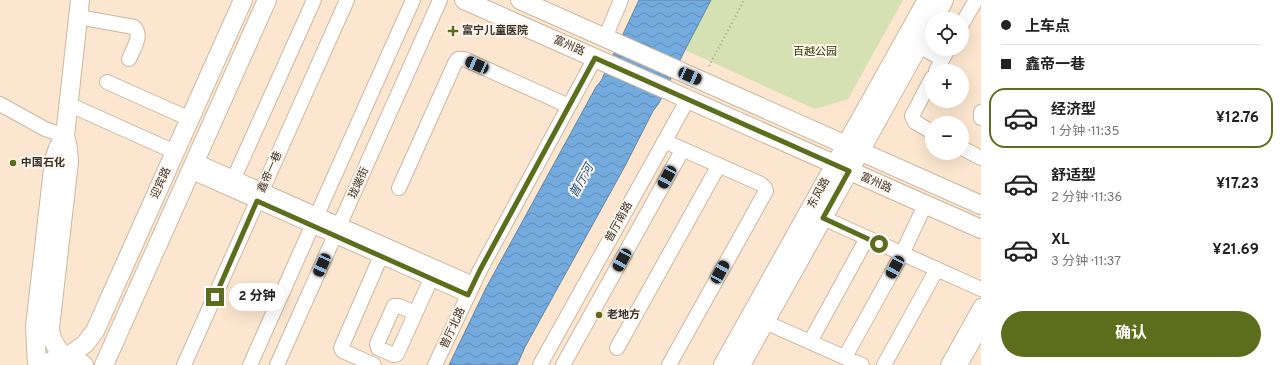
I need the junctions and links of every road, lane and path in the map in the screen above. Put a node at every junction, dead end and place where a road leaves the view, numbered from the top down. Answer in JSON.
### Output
{"nodes":[{"id":1,"x":243,"y":0,"type":"edge"},
{"id":2,"x":266,"y":0,"type":"edge"},
{"id":3,"x":314,"y":0,"type":"edge"},
{"id":4,"x":347,"y":0,"type":"edge"},
{"id":5,"x":413,"y":0,"type":"edge"},
{"id":6,"x":440,"y":0,"type":"edge"},
{"id":7,"x":464,"y":0,"type":"edge"},
{"id":8,"x":520,"y":0,"type":"edge"},
{"id":9,"x":621,"y":0,"type":"edge"},
{"id":10,"x":744,"y":0,"type":"edge"},
{"id":11,"x":927,"y":0,"type":"edge"},
{"id":12,"x":944,"y":0,"type":"edge"},
{"id":13,"x":976,"y":0,"type":"edge"},
{"id":14,"x":79,"y":9,"type":"edge"},
{"id":15,"x":938,"y":12,"type":"edge"},
{"id":16,"x":969,"y":12,"type":"edge"},
{"id":17,"x":925,"y":35,"type":"edge"},
{"id":18,"x":605,"y":38,"type":"junction"},
{"id":19,"x":919,"y":46,"type":"junction"},
{"id":20,"x":595,"y":58,"type":"junction"},
{"id":21,"x":129,"y":59,"type":"dead end"},
{"id":22,"x":942,"y":60,"type":"edge"},
{"id":23,"x":709,"y":66,"type":"dead end"},
{"id":24,"x":107,"y":82,"type":"dead end"},
{"id":25,"x":925,"y":91,"type":"edge"},
{"id":26,"x":688,"y":99,"type":"junction"},
{"id":27,"x":0,"y":104,"type":"edge"},
{"id":28,"x":68,"y":104,"type":"junction"},
{"id":29,"x":569,"y":106,"type":"junction"},
{"id":30,"x":981,"y":112,"type":"edge"},
{"id":31,"x":981,"y":118,"type":"edge"},
{"id":32,"x":190,"y":119,"type":"junction"},
{"id":33,"x":925,"y":128,"type":"edge"},
{"id":34,"x":65,"y":136,"type":"junction"},
{"id":35,"x":664,"y":141,"type":"junction"},
{"id":36,"x":853,"y":148,"type":"junction"},
{"id":37,"x":683,"y":149,"type":"junction"},
{"id":38,"x":175,"y":152,"type":"junction"},
{"id":39,"x":969,"y":152,"type":"edge"},
{"id":40,"x":981,"y":158,"type":"edge"},
{"id":41,"x":719,"y":165,"type":"junction"},
{"id":42,"x":193,"y":166,"type":"junction"},
{"id":43,"x":842,"y":168,"type":"junction"},
{"id":44,"x":234,"y":178,"type":"junction"},
{"id":45,"x":399,"y":188,"type":"dead end"},
{"id":46,"x":260,"y":196,"type":"junction"},
{"id":47,"x":925,"y":205,"type":"junction"},
{"id":48,"x":981,"y":205,"type":"edge"},
{"id":49,"x":823,"y":218,"type":"junction"},
{"id":50,"x":315,"y":220,"type":"junction"},
{"id":51,"x":981,"y":229,"type":"edge"},
{"id":52,"x":337,"y":230,"type":"junction"},
{"id":53,"x":868,"y":238,"type":"junction"},
{"id":54,"x":902,"y":254,"type":"junction"},
{"id":55,"x":381,"y":256,"type":"junction"},
{"id":56,"x":938,"y":270,"type":"junction"},
{"id":57,"x":431,"y":279,"type":"junction"},
{"id":58,"x":981,"y":289,"type":"edge"},
{"id":59,"x":470,"y":290,"type":"junction"},
{"id":60,"x":981,"y":306,"type":"edge"},
{"id":61,"x":415,"y":313,"type":"dead end"},
{"id":62,"x":765,"y":322,"type":"junction"},
{"id":63,"x":981,"y":328,"type":"edge"},
{"id":64,"x":810,"y":342,"type":"junction"},
{"id":65,"x":617,"y":348,"type":"dead end"},
{"id":66,"x":67,"y":357,"type":"junction"},
{"id":67,"x":543,"y":359,"type":"edge"},
{"id":68,"x":844,"y":360,"type":"edge"},
{"id":69,"x":37,"y":365,"type":"edge"},
{"id":70,"x":45,"y":365,"type":"edge"},
{"id":71,"x":84,"y":365,"type":"edge"},
{"id":72,"x":104,"y":365,"type":"edge"},
{"id":73,"x":184,"y":365,"type":"edge"},
{"id":74,"x":250,"y":365,"type":"edge"},
{"id":75,"x":277,"y":365,"type":"edge"},
{"id":76,"x":374,"y":365,"type":"edge"},
{"id":77,"x":435,"y":365,"type":"edge"},
{"id":78,"x":564,"y":365,"type":"edge"},
{"id":79,"x":669,"y":365,"type":"edge"},
{"id":80,"x":723,"y":365,"type":"edge"},
{"id":81,"x":741,"y":365,"type":"edge"},
{"id":82,"x":862,"y":365,"type":"edge"},
{"id":83,"x":884,"y":365,"type":"edge"},
{"id":84,"x":948,"y":365,"type":"edge"},
{"id":85,"x":960,"y":365,"type":"edge"}],
"edges":[{"from":1,"to":32,"type":"main road","name":"迎宾路"},
{"from":2,"to":42,"type":"main road","name":"迎宾路"},
{"from":3,"to":44,"type":"street"},
{"from":4,"to":46,"type":"street","name":"鑫帝一巷"},
{"from":5,"to":50,"type":"street"},
{"from":6,"to":52,"type":"street","name":"珑端街"},
{"from":7,"to":20,"type":"main road","name":"富州路"},
{"from":8,"to":18,"type":"main road","name":"富州路"},
{"from":9,"to":18,"type":"street"},
{"from":10,"to":23,"type":"path"},
{"from":11,"to":36,"type":"main road","name":"东风路"},
{"from":12,"to":15,"type":"main road"},
{"from":13,"to":16,"type":"street"},
{"from":14,"to":21,"type":"street"},
{"from":14,"to":28,"type":"main road"},
{"from":17,"to":19,"type":"main road","name":"东风路"},
{"from":18,"to":36,"type":"main road","name":"富州路"},
{"from":19,"to":22,"type":"street"},
{"from":19,"to":36,"type":"main road","name":"东风路"},
{"from":20,"to":26,"type":"main road","name":"富州路"},
{"from":20,"to":29,"type":"street","name":"普厅北路"},
{"from":24,"to":32,"type":"street"},
{"from":25,"to":33,"type":"street"},
{"from":26,"to":35,"type":"street","name":"普厅南路"},
{"from":26,"to":43,"type":"main road","name":"富州路"},
{"from":27,"to":34,"type":"street"},
{"from":28,"to":34,"type":"main road"},
{"from":28,"to":38,"type":"street"},
{"from":29,"to":45,"type":"street"},
{"from":29,"to":59,"type":"street","name":"普厅北路"},
{"from":30,"to":31,"type":"street"},
{"from":32,"to":38,"type":"main road","name":"迎宾路"},
{"from":34,"to":66,"type":"main road"},
{"from":34,"to":69,"type":"main road"},
{"from":35,"to":37,"type":"street"},
{"from":35,"to":67,"type":"street","name":"普厅南路"},
{"from":36,"to":43,"type":"main road","name":"东风路"},
{"from":36,"to":48,"type":"main road","name":"富州路"},
{"from":37,"to":41,"type":"street"},
{"from":37,"to":78,"type":"street"},
{"from":38,"to":66,"type":"main road","name":"迎宾路"},
{"from":39,"to":40,"type":"street"},
{"from":41,"to":65,"type":"street"},
{"from":41,"to":79,"type":"street"},
{"from":42,"to":44,"type":"street"},
{"from":42,"to":46,"type":"street"},
{"from":42,"to":72,"type":"main road","name":"迎宾路"},
{"from":43,"to":47,"type":"main road","name":"富州路"},
{"from":43,"to":49,"type":"main road","name":"东风路"},
{"from":43,"to":80,"type":"main road","name":"东风路"},
{"from":44,"to":46,"type":"street"},
{"from":46,"to":50,"type":"street"},
{"from":46,"to":73,"type":"street","name":"鑫帝一巷"},
{"from":47,"to":51,"type":"main road","name":"富州路"},
{"from":47,"to":54,"type":"street"},
{"from":49,"to":53,"type":"street"},
{"from":49,"to":62,"type":"main road","name":"东风路"},
{"from":50,"to":52,"type":"street"},
{"from":50,"to":74,"type":"street"},
{"from":52,"to":55,"type":"street"},
{"from":52,"to":59,"type":"street"},
{"from":52,"to":75,"type":"street","name":"珑端街"},
{"from":53,"to":54,"type":"street"},
{"from":53,"to":64,"type":"street"},
{"from":54,"to":56,"type":"street"},
{"from":54,"to":68,"type":"street"},
{"from":55,"to":57,"type":"street"},
{"from":55,"to":76,"type":"street"},
{"from":56,"to":58,"type":"street"},
{"from":56,"to":83,"type":"street"},
{"from":57,"to":59,"type":"street"},
{"from":57,"to":61,"type":"street"},
{"from":59,"to":77,"type":"street","name":"普厅北路"},
{"from":60,"to":84,"type":"street"},
{"from":62,"to":64,"type":"street"},
{"from":62,"to":81,"type":"main road","name":"东风路"},
{"from":63,"to":85,"type":"street"},
{"from":64,"to":68,"type":"street"},
{"from":66,"to":70,"type":"main road","name":"迎宾路"},
{"from":66,"to":71,"type":"main road"},
{"from":67,"to":78,"type":"street"},
{"from":68,"to":82,"type":"street"}]}
